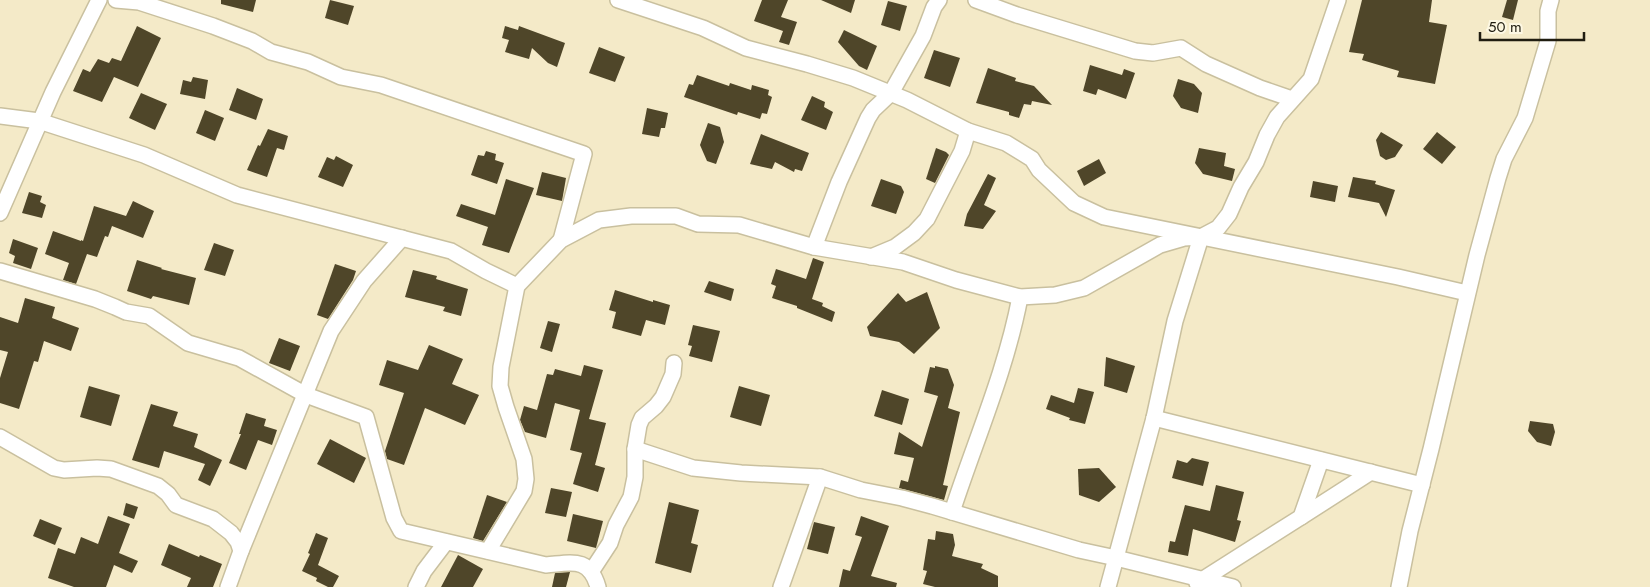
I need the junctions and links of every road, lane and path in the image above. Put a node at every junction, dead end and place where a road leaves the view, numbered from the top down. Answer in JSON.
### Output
{"nodes":[{"id":1,"x":99,"y":0,"type":"edge"},
{"id":2,"x":116,"y":0,"type":"edge"},
{"id":3,"x":618,"y":0,"type":"edge"},
{"id":4,"x":939,"y":0,"type":"edge"},
{"id":5,"x":976,"y":0,"type":"edge"},
{"id":6,"x":1338,"y":0,"type":"edge"},
{"id":7,"x":1551,"y":0,"type":"edge"},
{"id":8,"x":891,"y":93,"type":"junction"},
{"id":9,"x":1292,"y":99,"type":"junction"},
{"id":10,"x":0,"y":116,"type":"edge"},
{"id":11,"x":40,"y":121,"type":"junction"},
{"id":12,"x":968,"y":130,"type":"junction"},
{"id":13,"x":0,"y":213,"type":"edge"},
{"id":14,"x":1201,"y":237,"type":"junction"},
{"id":15,"x":402,"y":238,"type":"junction"},
{"id":16,"x":561,"y":240,"type":"junction"},
{"id":17,"x":814,"y":248,"type":"junction"},
{"id":18,"x":871,"y":257,"type":"junction"},
{"id":19,"x":0,"y":271,"type":"edge"},
{"id":20,"x":517,"y":286,"type":"junction"},
{"id":21,"x":1467,"y":293,"type":"junction"},
{"id":22,"x":1020,"y":297,"type":"junction"},
{"id":23,"x":674,"y":363,"type":"dead end"},
{"id":24,"x":306,"y":395,"type":"junction"},
{"id":25,"x":1154,"y":418,"type":"junction"},
{"id":26,"x":0,"y":437,"type":"edge"},
{"id":27,"x":635,"y":449,"type":"junction"},
{"id":28,"x":1321,"y":460,"type":"junction"},
{"id":29,"x":1371,"y":472,"type":"junction"},
{"id":30,"x":820,"y":477,"type":"junction"},
{"id":31,"x":1422,"y":485,"type":"junction"},
{"id":32,"x":952,"y":512,"type":"junction"},
{"id":33,"x":1301,"y":517,"type":"junction"},
{"id":34,"x":446,"y":542,"type":"junction"},
{"id":35,"x":241,"y":551,"type":"junction"},
{"id":36,"x":488,"y":551,"type":"junction"},
{"id":37,"x":1116,"y":558,"type":"junction"},
{"id":38,"x":591,"y":572,"type":"junction"},
{"id":39,"x":1196,"y":583,"type":"edge"},
{"id":40,"x":228,"y":587,"type":"edge"},
{"id":41,"x":416,"y":587,"type":"edge"},
{"id":42,"x":598,"y":587,"type":"edge"},
{"id":43,"x":780,"y":587,"type":"edge"},
{"id":44,"x":1108,"y":587,"type":"edge"},
{"id":45,"x":1233,"y":587,"type":"edge"},
{"id":46,"x":1399,"y":587,"type":"edge"}],
"edges":[{"from":1,"to":11,"type":"street"},
{"from":2,"to":16,"type":"street"},
{"from":3,"to":8,"type":"street"},
{"from":4,"to":8,"type":"street"},
{"from":5,"to":9,"type":"street"},
{"from":6,"to":9,"type":"street"},
{"from":7,"to":21,"type":"street"},
{"from":8,"to":12,"type":"street"},
{"from":8,"to":17,"type":"street"},
{"from":9,"to":14,"type":"street"},
{"from":10,"to":11,"type":"street"},
{"from":11,"to":13,"type":"street"},
{"from":11,"to":15,"type":"street"},
{"from":12,"to":14,"type":"street"},
{"from":12,"to":18,"type":"street"},
{"from":14,"to":21,"type":"street"},
{"from":14,"to":22,"type":"street"},
{"from":14,"to":25,"type":"street"},
{"from":15,"to":20,"type":"street"},
{"from":15,"to":24,"type":"street"},
{"from":16,"to":17,"type":"street"},
{"from":16,"to":20,"type":"street"},
{"from":17,"to":18,"type":"street"},
{"from":18,"to":22,"type":"street"},
{"from":19,"to":24,"type":"street"},
{"from":20,"to":36,"type":"street"},
{"from":21,"to":31,"type":"street"},
{"from":22,"to":32,"type":"street"},
{"from":23,"to":27,"type":"street"},
{"from":24,"to":34,"type":"street"},
{"from":24,"to":35,"type":"street"},
{"from":25,"to":28,"type":"street"},
{"from":25,"to":37,"type":"street"},
{"from":26,"to":35,"type":"street"},
{"from":27,"to":30,"type":"street"},
{"from":27,"to":38,"type":"street"},
{"from":28,"to":29,"type":"street"},
{"from":28,"to":33,"type":"street"},
{"from":29,"to":31,"type":"street"},
{"from":29,"to":33,"type":"street"},
{"from":30,"to":32,"type":"street"},
{"from":30,"to":43,"type":"street"},
{"from":31,"to":46,"type":"street"},
{"from":32,"to":37,"type":"street"},
{"from":33,"to":39,"type":"street"},
{"from":34,"to":36,"type":"street"},
{"from":34,"to":41,"type":"street"},
{"from":35,"to":40,"type":"street"},
{"from":36,"to":38,"type":"street"},
{"from":37,"to":39,"type":"street"},
{"from":37,"to":44,"type":"street"},
{"from":38,"to":42,"type":"street"},
{"from":39,"to":45,"type":"street"}]}
